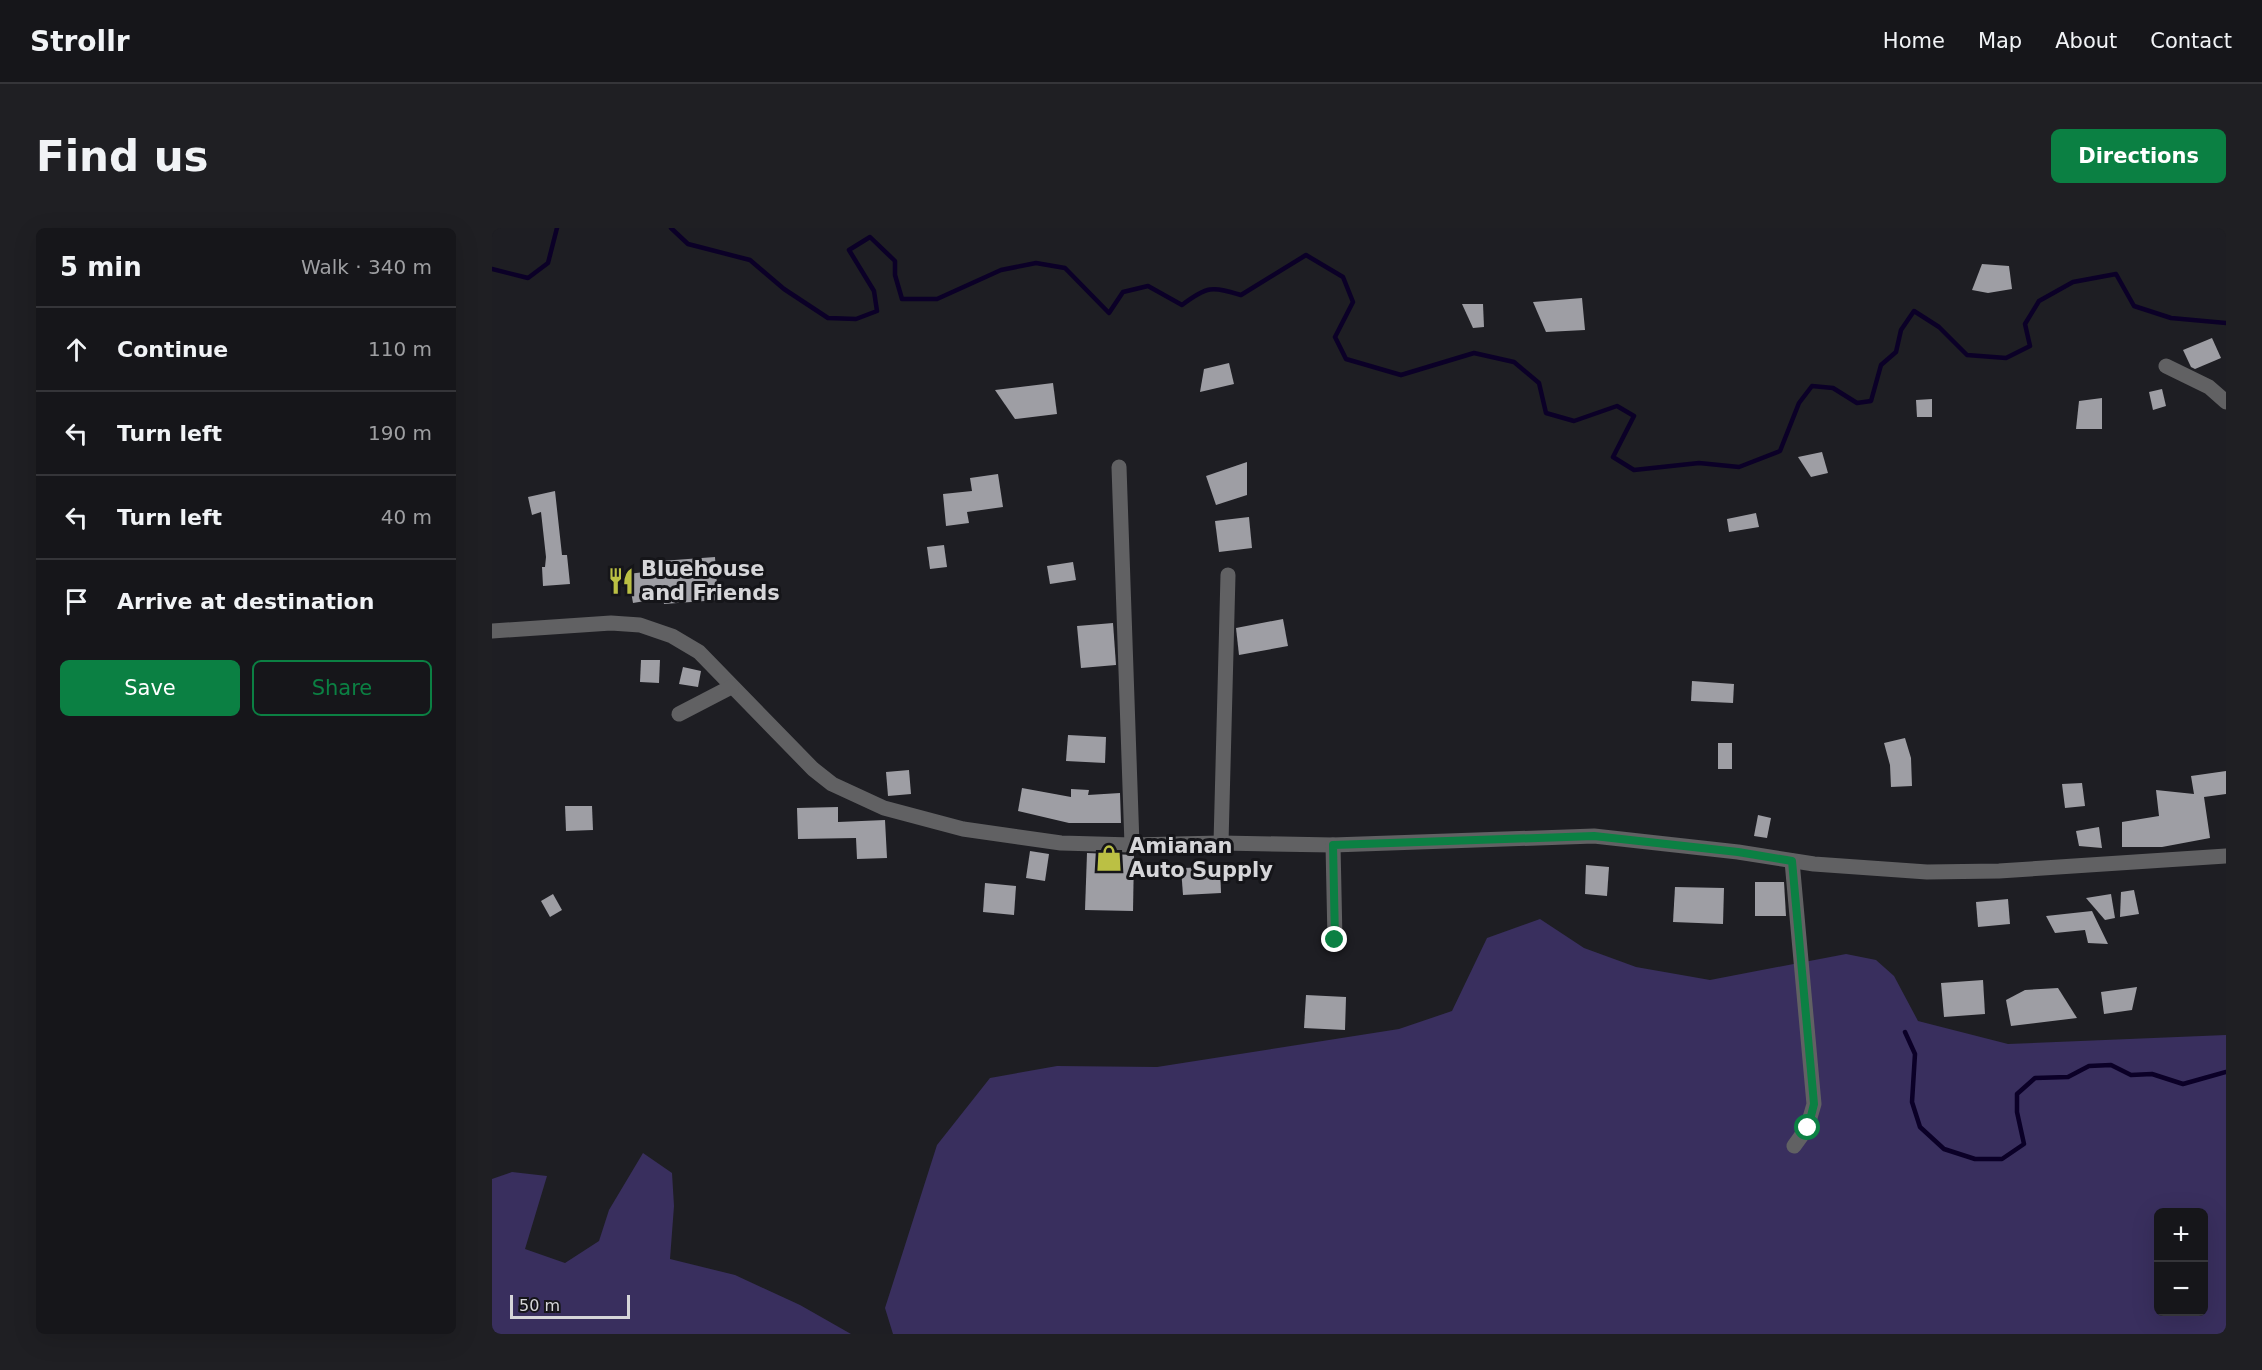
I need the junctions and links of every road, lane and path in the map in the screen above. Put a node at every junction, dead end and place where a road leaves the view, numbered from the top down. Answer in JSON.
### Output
{"nodes":[{"id":1,"x":2166,"y":366,"type":"dead end"},
{"id":2,"x":2226,"y":402,"type":"edge"},
{"id":3,"x":1119,"y":467,"type":"dead end"},
{"id":4,"x":1228,"y":575,"type":"dead end"},
{"id":5,"x":492,"y":631,"type":"edge"},
{"id":6,"x":732,"y":687,"type":"junction"},
{"id":7,"x":679,"y":714,"type":"dead end"},
{"id":8,"x":1221,"y":843,"type":"junction"},
{"id":9,"x":1132,"y":845,"type":"junction"},
{"id":10,"x":1333,"y":845,"type":"junction"},
{"id":11,"x":2226,"y":856,"type":"edge"},
{"id":12,"x":1792,"y":861,"type":"junction"},
{"id":13,"x":1335,"y":940,"type":"dead end"},
{"id":14,"x":1794,"y":1146,"type":"dead end"}],
"edges":[{"from":1,"to":2,"type":"street"},
{"from":3,"to":9,"type":"street"},
{"from":4,"to":8,"type":"street"},
{"from":5,"to":6,"type":"street"},
{"from":6,"to":7,"type":"street"},
{"from":6,"to":9,"type":"street"},
{"from":8,"to":9,"type":"street"},
{"from":8,"to":10,"type":"street"},
{"from":10,"to":12,"type":"street"},
{"from":10,"to":13,"type":"street"},
{"from":11,"to":12,"type":"street"},
{"from":12,"to":14,"type":"street"}]}
